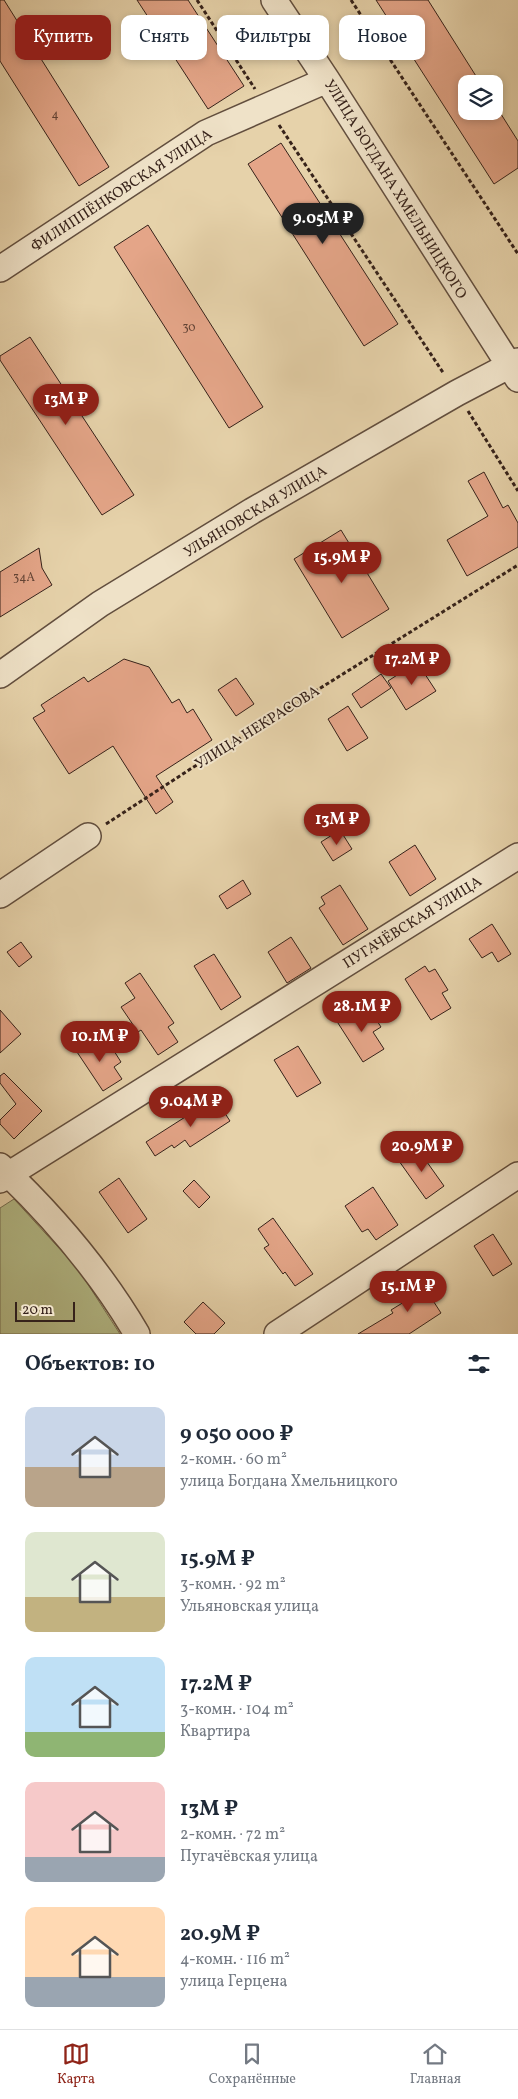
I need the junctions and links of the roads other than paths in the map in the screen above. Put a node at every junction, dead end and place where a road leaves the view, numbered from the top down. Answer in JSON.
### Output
{"nodes":[{"id":1,"x":274,"y":0,"type":"edge"},
{"id":2,"x":328,"y":80,"type":"junction"},
{"id":3,"x":0,"y":269,"type":"edge"},
{"id":4,"x":515,"y":369,"type":"edge"},
{"id":5,"x":0,"y":674,"type":"edge"},
{"id":6,"x":88,"y":836,"type":"road end"},
{"id":7,"x":518,"y":856,"type":"edge"},
{"id":8,"x":0,"y":895,"type":"edge"},
{"id":9,"x":3,"y":1173,"type":"edge"},
{"id":10,"x":518,"y":1175,"type":"edge"},
{"id":11,"x":137,"y":1334,"type":"edge"},
{"id":12,"x":277,"y":1334,"type":"edge"}],
"edges":[{"from":1,"to":2,"type":"street","name":"УЛИЦА БОГДАНА ХМЕЛЬНИЦКОГО"},
{"from":2,"to":3,"type":"street","name":"ФИЛИППЁНКОВСКАЯ УЛИЦА"},
{"from":2,"to":4,"type":"street","name":"УЛИЦА БОГДАНА ХМЕЛЬНИЦКОГО"},
{"from":4,"to":5,"type":"street","name":"УЛЬЯНОВСКАЯ УЛИЦА"},
{"from":6,"to":8,"type":"street"},
{"from":7,"to":9,"type":"street","name":"ПУГАЧЁВСКАЯ УЛИЦА"},
{"from":9,"to":11,"type":"street"},
{"from":10,"to":12,"type":"street"}]}
